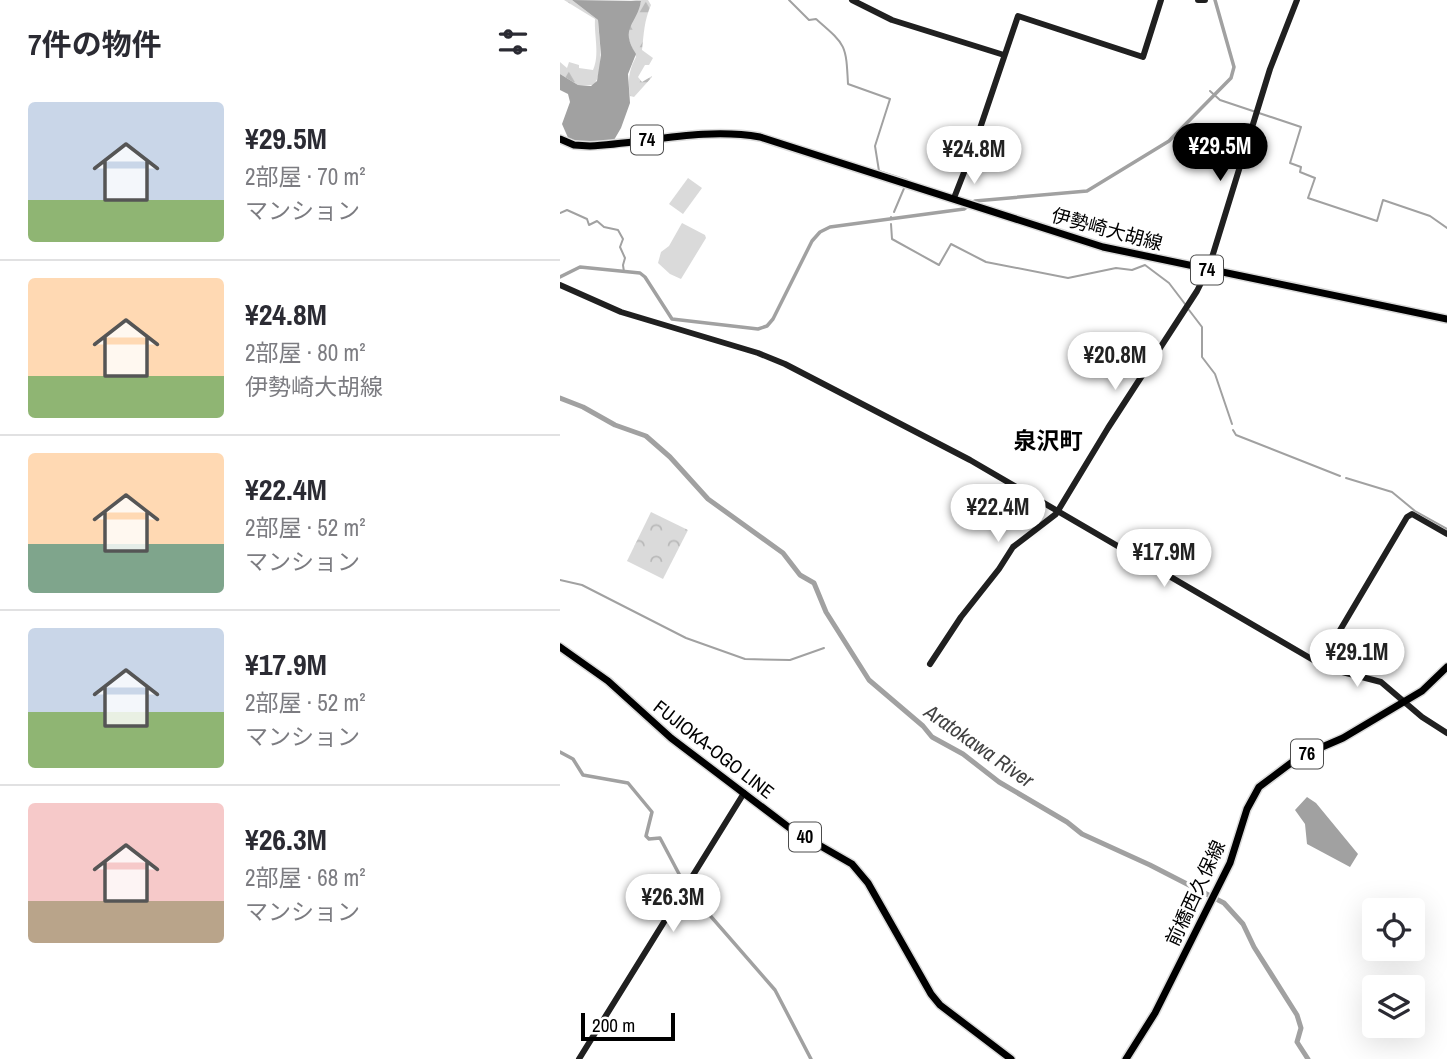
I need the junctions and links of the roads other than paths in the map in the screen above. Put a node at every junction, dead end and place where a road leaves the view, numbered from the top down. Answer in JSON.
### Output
{"nodes":[{"id":1,"x":854,"y":0,"type":"edge"},
{"id":2,"x":1161,"y":0,"type":"edge"},
{"id":3,"x":1199,"y":0,"type":"edge"},
{"id":4,"x":1205,"y":0,"type":"edge"},
{"id":5,"x":1297,"y":0,"type":"edge"},
{"id":6,"x":1004,"y":55,"type":"junction"},
{"id":7,"x":560,"y":139,"type":"edge"},
{"id":8,"x":954,"y":198,"type":"junction"},
{"id":9,"x":1208,"y":270,"type":"junction"},
{"id":10,"x":560,"y":285,"type":"edge"},
{"id":11,"x":1447,"y":319,"type":"edge"},
{"id":12,"x":1058,"y":510,"type":"junction"},
{"id":13,"x":1447,"y":534,"type":"edge"},
{"id":14,"x":560,"y":647,"type":"edge"},
{"id":15,"x":930,"y":664,"type":"dead end"},
{"id":16,"x":1320,"y":664,"type":"junction"},
{"id":17,"x":1447,"y":667,"type":"edge"},
{"id":18,"x":1404,"y":701,"type":"junction"},
{"id":19,"x":1447,"y":733,"type":"edge"},
{"id":20,"x":744,"y":793,"type":"junction"},
{"id":21,"x":579,"y":1059,"type":"edge"},
{"id":22,"x":1011,"y":1059,"type":"edge"},
{"id":23,"x":1126,"y":1059,"type":"edge"}],
"edges":[{"from":1,"to":6,"type":"street"},
{"from":2,"to":6,"type":"street"},
{"from":3,"to":4,"type":"street"},
{"from":5,"to":9,"type":"street"},
{"from":6,"to":8,"type":"street"},
{"from":7,"to":8,"type":"main road","name":"伊勢崎大胡線","number":"74"},
{"from":8,"to":9,"type":"main road","name":"伊勢崎大胡線","number":"74"},
{"from":9,"to":11,"type":"main road","name":"伊勢崎大胡線","number":"74"},
{"from":9,"to":12,"type":"street"},
{"from":10,"to":12,"type":"street"},
{"from":12,"to":15,"type":"street"},
{"from":12,"to":16,"type":"street"},
{"from":13,"to":16,"type":"street"},
{"from":14,"to":20,"type":"main road","name":"FUJIOKA-OGO LINE","number":"40"},
{"from":16,"to":18,"type":"street"},
{"from":17,"to":18,"type":"main road","name":"前橋西久保線","number":"76"},
{"from":18,"to":19,"type":"street"},
{"from":18,"to":23,"type":"main road","name":"前橋西久保線","number":"76"},
{"from":20,"to":21,"type":"street"},
{"from":20,"to":22,"type":"main road","name":"FUJIOKA-OGO LINE","number":"40"}]}
